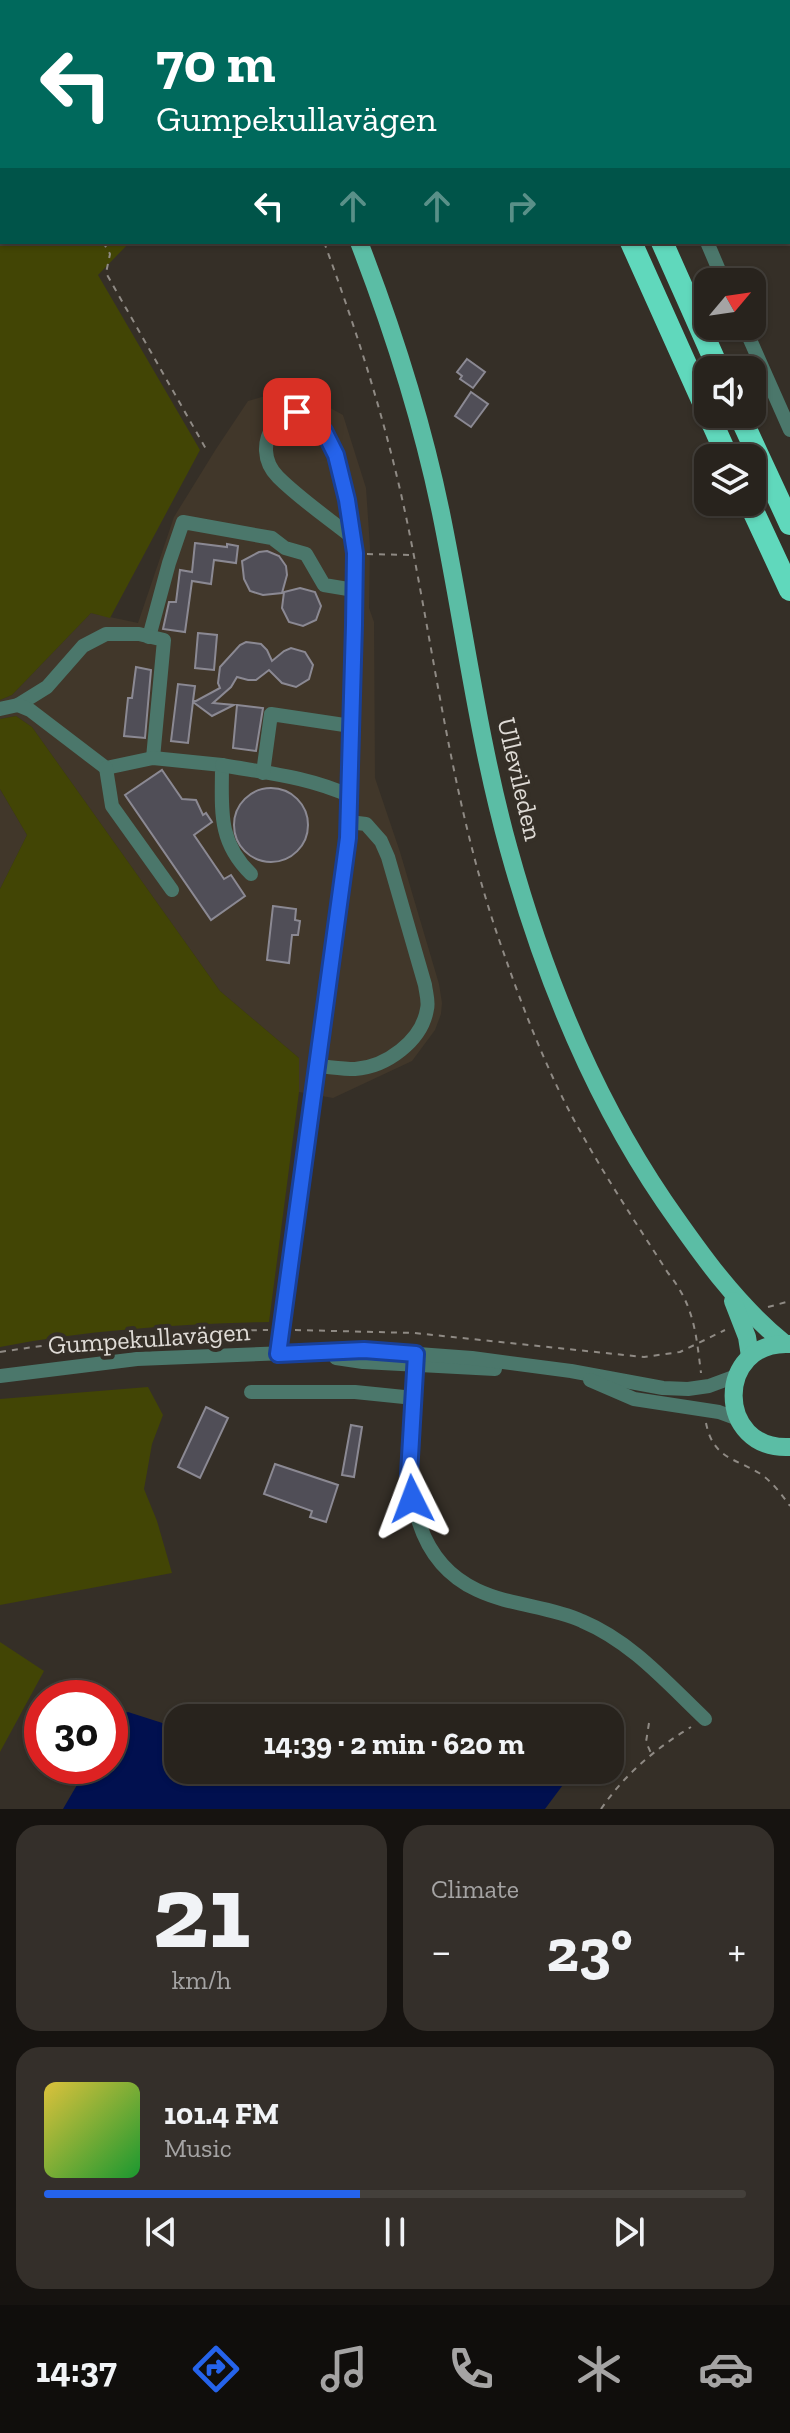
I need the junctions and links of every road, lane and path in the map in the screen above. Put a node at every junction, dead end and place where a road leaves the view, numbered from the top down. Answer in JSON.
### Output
{"nodes":[{"id":1,"x":104,"y":244,"type":"edge"},
{"id":2,"x":360,"y":244,"type":"edge"},
{"id":3,"x":632,"y":244,"type":"edge"},
{"id":4,"x":663,"y":244,"type":"edge"},
{"id":5,"x":708,"y":244,"type":"edge"},
{"id":6,"x":718,"y":268,"type":"edge"},
{"id":7,"x":750,"y":340,"type":"edge"},
{"id":8,"x":713,"y":356,"type":"edge"},
{"id":9,"x":745,"y":428,"type":"edge"},
{"id":10,"x":790,"y":430,"type":"edge"},
{"id":11,"x":722,"y":444,"type":"edge"},
{"id":12,"x":206,"y":449,"type":"dead end"},
{"id":13,"x":756,"y":516,"type":"edge"},
{"id":14,"x":790,"y":524,"type":"edge"},
{"id":15,"x":354,"y":546,"type":"junction"},
{"id":16,"x":413,"y":555,"type":"dead end"},
{"id":17,"x":354,"y":590,"type":"junction"},
{"id":18,"x":790,"y":590,"type":"edge"},
{"id":19,"x":149,"y":637,"type":"junction"},
{"id":20,"x":18,"y":705,"type":"junction"},
{"id":21,"x":0,"y":709,"type":"edge"},
{"id":22,"x":351,"y":726,"type":"junction"},
{"id":23,"x":153,"y":758,"type":"junction"},
{"id":24,"x":222,"y":765,"type":"junction"},
{"id":25,"x":106,"y":768,"type":"junction"},
{"id":26,"x":263,"y":773,"type":"junction"},
{"id":27,"x":350,"y":796,"type":"junction"},
{"id":28,"x":349,"y":822,"type":"junction"},
{"id":29,"x":251,"y":874,"type":"dead end"},
{"id":30,"x":172,"y":890,"type":"dead end"},
{"id":31,"x":318,"y":1066,"type":"junction"},
{"id":32,"x":726,"y":1288,"type":"junction"},
{"id":33,"x":790,"y":1301,"type":"edge"},
{"id":34,"x":761,"y":1310,"type":"dead end"},
{"id":35,"x":787,"y":1344,"type":"edge"},
{"id":36,"x":697,"y":1345,"type":"dead end"},
{"id":37,"x":278,"y":1354,"type":"junction"},
{"id":38,"x":750,"y":1356,"type":"junction"},
{"id":39,"x":416,"y":1359,"type":"junction"},
{"id":40,"x":565,"y":1371,"type":"junction"},
{"id":41,"x":0,"y":1376,"type":"edge"},
{"id":42,"x":736,"y":1376,"type":"junction"},
{"id":43,"x":702,"y":1379,"type":"dead end"},
{"id":44,"x":251,"y":1392,"type":"dead end"},
{"id":45,"x":414,"y":1398,"type":"junction"},
{"id":46,"x":738,"y":1419,"type":"junction"},
{"id":47,"x":706,"y":1422,"type":"dead end"},
{"id":48,"x":782,"y":1447,"type":"edge"},
{"id":49,"x":790,"y":1459,"type":"edge"},
{"id":50,"x":790,"y":1506,"type":"edge"},
{"id":51,"x":705,"y":1719,"type":"joint"},
{"id":52,"x":649,"y":1723,"type":"dead end"},
{"id":53,"x":652,"y":1754,"type":"junction"},
{"id":54,"x":601,"y":1809,"type":"edge"}],
"edges":[{"from":1,"to":12,"type":"path"},
{"from":2,"to":32,"type":"main road","name":"Ullevileden"},
{"from":3,"to":11,"type":"highway"},
{"from":4,"to":8,"type":"highway"},
{"from":5,"to":6,"type":"street"},
{"from":7,"to":10,"type":"street"},
{"from":9,"to":14,"type":"highway"},
{"from":13,"to":18,"type":"highway"},
{"from":15,"to":15,"type":"street"},
{"from":15,"to":16,"type":"path"},
{"from":15,"to":17,"type":"street"},
{"from":17,"to":19,"type":"street"},
{"from":17,"to":22,"type":"street"},
{"from":19,"to":20,"type":"street"},
{"from":19,"to":23,"type":"street"},
{"from":20,"to":21,"type":"street"},
{"from":20,"to":25,"type":"street"},
{"from":22,"to":26,"type":"street"},
{"from":22,"to":27,"type":"street"},
{"from":23,"to":24,"type":"street"},
{"from":23,"to":25,"type":"street"},
{"from":24,"to":26,"type":"street"},
{"from":24,"to":29,"type":"street"},
{"from":25,"to":30,"type":"street"},
{"from":26,"to":27,"type":"street"},
{"from":27,"to":28,"type":"street"},
{"from":28,"to":31,"type":"street"},
{"from":28,"to":31,"type":"street"},
{"from":31,"to":37,"type":"street"},
{"from":32,"to":35,"type":"main road","name":"Ullevileden"},
{"from":32,"to":38,"type":"main road","name":"Ullevileden"},
{"from":33,"to":34,"type":"path"},
{"from":35,"to":38,"type":"main road"},
{"from":36,"to":43,"type":"path"},
{"from":37,"to":39,"type":"street","name":"Gumpekullavägen"},
{"from":37,"to":41,"type":"street","name":"Gumpekullavägen"},
{"from":38,"to":42,"type":"main road"},
{"from":39,"to":40,"type":"street","name":"Gumpekullavägen"},
{"from":39,"to":45,"type":"street"},
{"from":40,"to":42,"type":"street","name":"Gumpekullavägen"},
{"from":40,"to":46,"type":"street","name":"Gumpekullavägen"},
{"from":42,"to":46,"type":"main road"},
{"from":44,"to":45,"type":"street"},
{"from":45,"to":51,"type":"street"},
{"from":46,"to":48,"type":"main road"},
{"from":47,"to":50,"type":"path"},
{"from":48,"to":49,"type":"main road"},
{"from":51,"to":53,"type":"path"},
{"from":52,"to":53,"type":"path"},
{"from":53,"to":54,"type":"path"}]}
